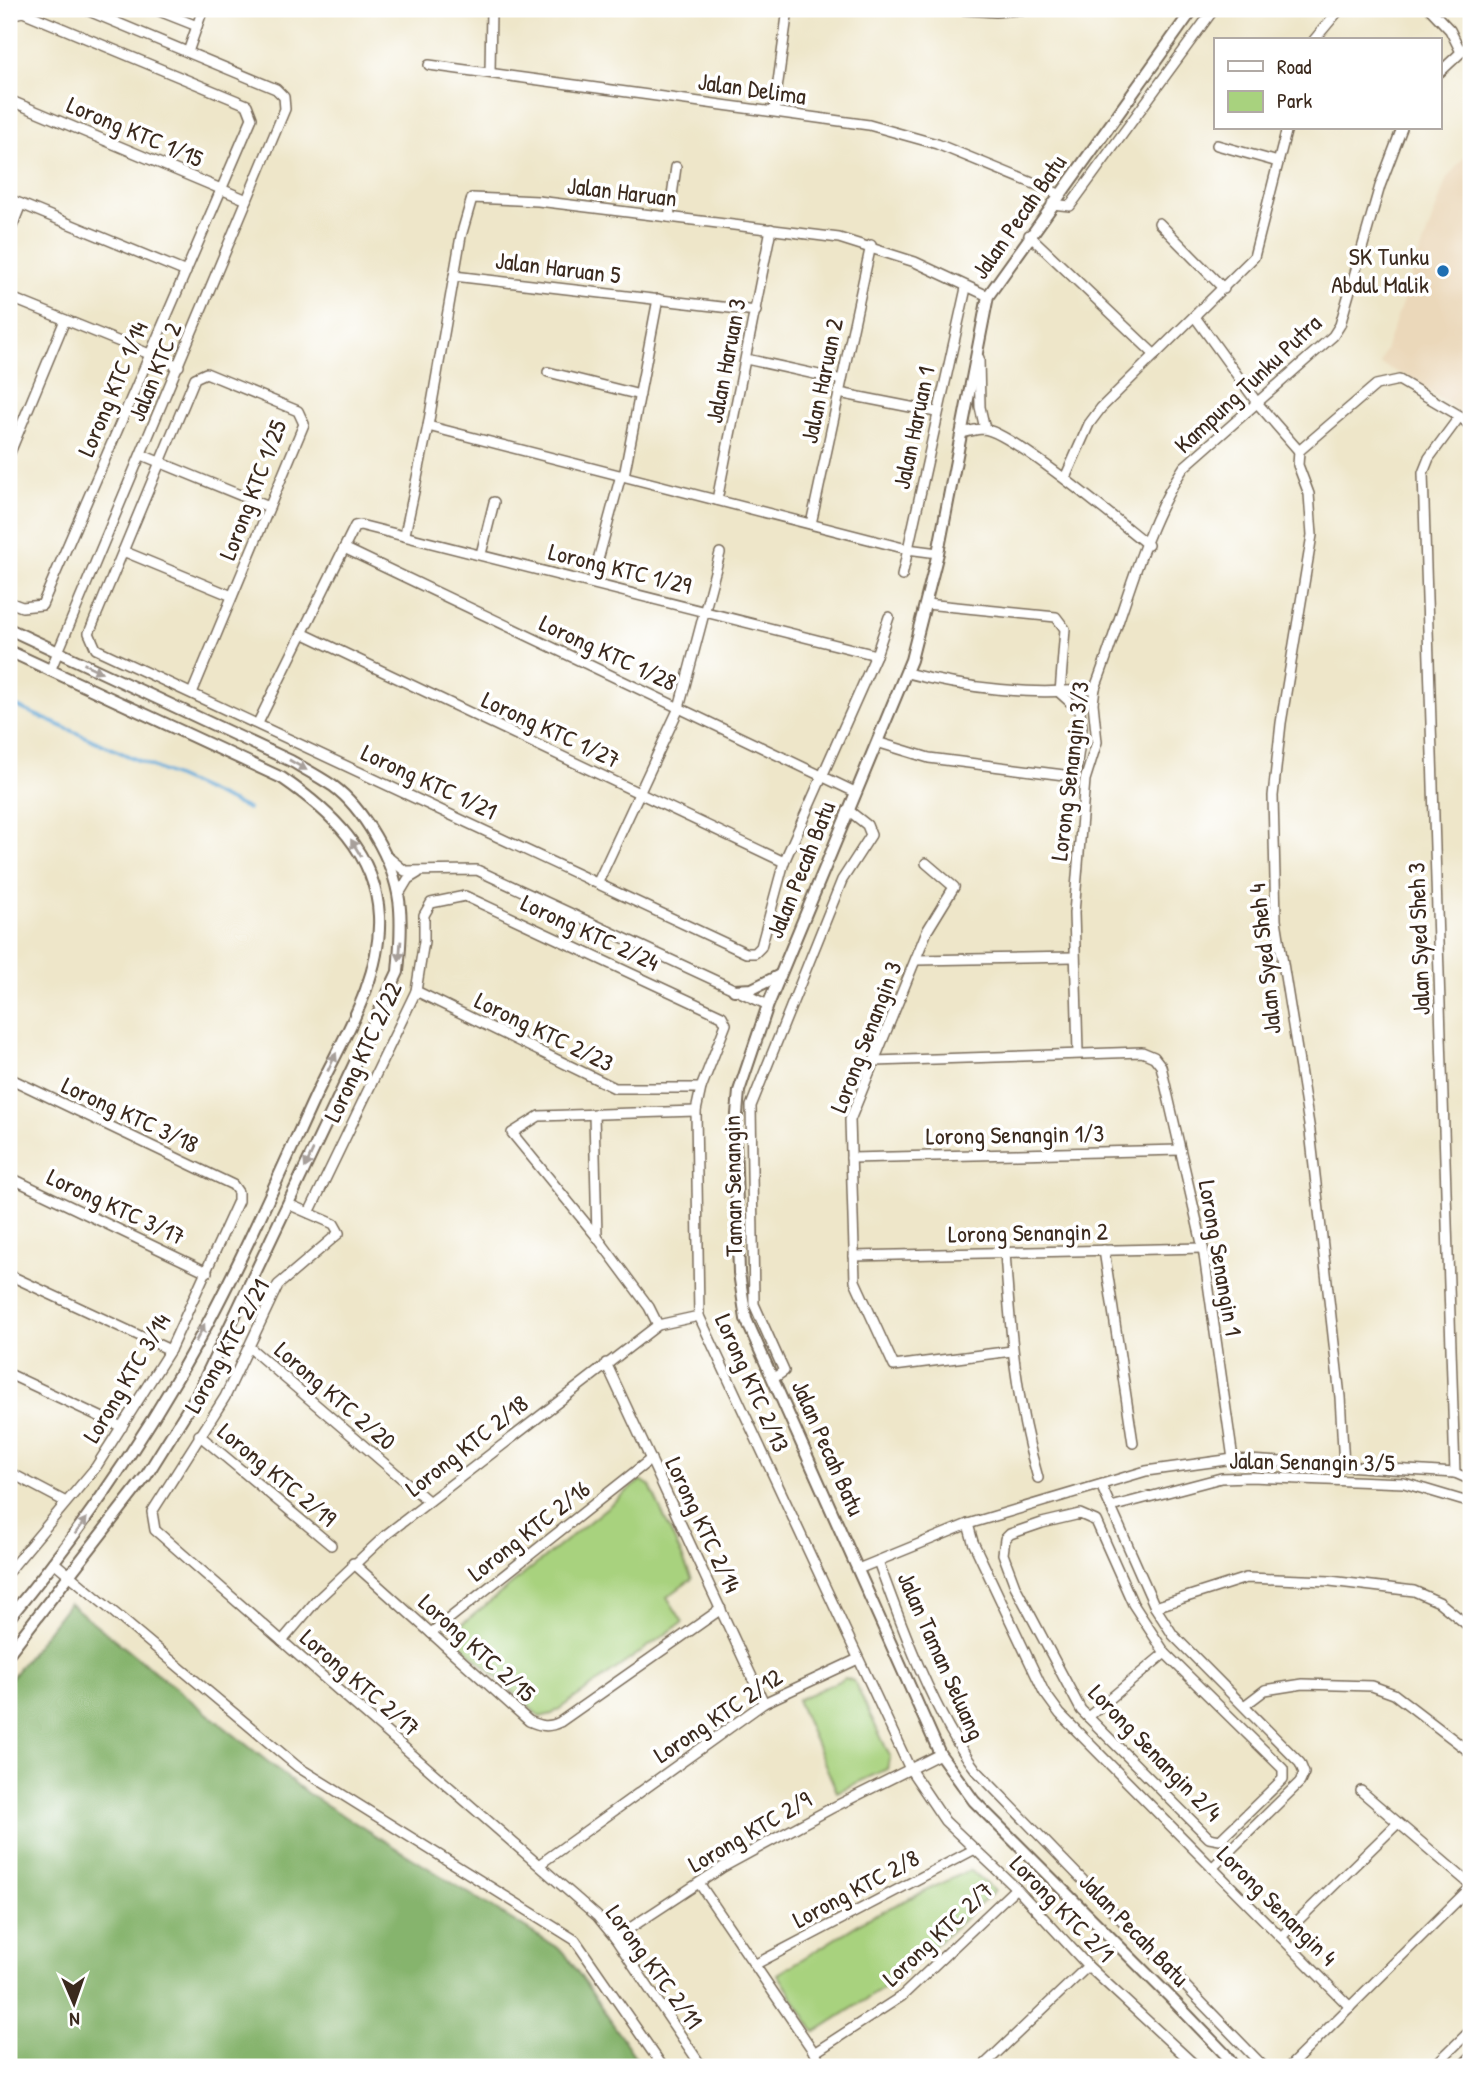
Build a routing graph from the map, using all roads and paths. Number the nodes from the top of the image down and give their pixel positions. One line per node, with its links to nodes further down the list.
1 (84, 9): 17 (street)
2 (154, 9): 13 (street)
3 (203, 9): 13 (street)
4 (491, 9): 20 (street)
5 (788, 9): 22 (street)
6 (948, 9): 7 (street)
7 (1029, 9)
8 (1193, 9): 29 (street, Jalan Pecah Batu)
9 (1214, 9): 33 (street)
10 (1340, 9): 14 (street)
11 (1430, 9): 16 (street)
12 (9, 15): 28 (street, Lorong KTC 1/14)
13 (197, 26): 17 (street)
14 (1316, 38)
15 (1471, 43): 16 (street)
16 (1460, 50): 19 (street)
17 (188, 52): 31 (street, Jalan KTC 2)
18 (429, 65): 20 (street, Jalan Delima)
19 (1442, 70)
20 (489, 73): 22 (street, Jalan Delima)
21 (9, 100): 28 (street, Lorong KTC 1/15)
22 (774, 111): 29 (street, Jalan Delima)
23 (1286, 130): 26 (street)
24 (1401, 130): 59 (street, Kampung Tunku Putra)
25 (1217, 145): 26 (street)
26 (1278, 162): 43 (street)
27 (676, 167): 34 (street)
28 (222, 190): 31 (street, Lorong KTC 1/15); 40 (street, Lorong KTC 1/14)
29 (1059, 194): 33 (street, Jalan Pecah Batu)
30 (9, 199): 32 (street)
31 (247, 200): 54 (street, Jalan KTC 2)
32 (21, 204): 37 (street); 40 (street)
33 (1052, 204): 38 (street, Jalan Pecah Batu)
34 (669, 217): 36 (street, Jalan Haruan); 41 (street, Jalan Haruan)
35 (1159, 223): 43 (street)
36 (771, 229): 39 (street, Jalan Haruan); 47 (street, Jalan Haruan 3)
37 (9, 234)
38 (1029, 235): 45 (street, Jalan Pecah Batu); 52 (street)
39 (871, 245): 42 (street, Jalan Haruan); 56 (street, Jalan Haruan 2)
40 (186, 272): 51 (street, Lorong KTC 1/14)
41 (454, 276): 46 (street, Jalan Haruan 5); 62 (street, Jalan Haruan)
42 (966, 288): 45 (street, Jalan Haruan); 60 (street, Jalan Haruan 1)
43 (1224, 289): 48 (street)
44 (9, 296): 49 (street)
45 (988, 296): 50 (street, Jalan Pecah Batu)
46 (658, 299): 47 (street, Jalan Haruan 5); 58 (street)
47 (756, 310): 53 (street, Jalan Haruan 3)
48 (1195, 317): 52 (street); 59 (street)
49 (65, 320): 51 (street); 67 (street)
50 (979, 330): 64 (street); 65 (street, Jalan Pecah Batu)
51 (149, 354): 54 (street); 87 (street, Lorong KTC 1/14)
52 (1154, 355): 71 (street)
53 (746, 359): 56 (street); 72 (street, Jalan Haruan 3)
54 (179, 366): 68 (street, Jalan KTC 2)
55 (548, 372): 58 (street)
56 (842, 380): 57 (street, Jalan Haruan 2)
57 (839, 393): 60 (street); 75 (street, Jalan Haruan 2)
58 (640, 395): 70 (street)
59 (1258, 404): 66 (street); 77 (street, Kampung Tunku Putra)
60 (936, 412): 79 (street, Jalan Haruan 1)
61 (1460, 416): 63 (street); 66 (street); 156 (street, Jalan Syed Sheh 3)
62 (428, 426): 70 (street); 76 (street, Jalan Haruan)
63 (1471, 428)
64 (985, 429): 65 (street); 71 (street)
65 (961, 433): 82 (street, Jalan Pecah Batu)
66 (1299, 451): 154 (street, Jalan Syed Sheh 4)
67 (9, 455)
68 (142, 455): 69 (street); 94 (street, Jalan KTC 2)
69 (160, 463): 74 (street); 74 (street, Lorong KTC 1/25); 80 (street, Lorong KTC 1/21)
70 (623, 476): 72 (street); 85 (street)
71 (1065, 478): 77 (street)
72 (717, 500): 75 (street)
73 (494, 502): 83 (street)
74 (269, 507): 86 (street, Lorong KTC 1/25)
75 (811, 524): 79 (street)
76 (405, 534): 78 (street, Lorong KTC 1/29); 83 (street, Lorong KTC 1/29)
77 (1147, 545): 98 (street, Lorong Senangin 3/3)
78 (344, 548): 92 (street); 101 (street, Lorong KTC 1/28)
79 (907, 549): 82 (street); 84 (street, Jalan Haruan 1)
80 (123, 551): 86 (street); 99 (street, Lorong KTC 1/21)
81 (720, 553): 89 (street)
82 (938, 553): 88 (street, Jalan Pecah Batu)
83 (481, 554): 85 (street, Lorong KTC 1/29)
84 (902, 576)
85 (592, 582): 89 (street, Lorong KTC 1/29)
86 (232, 596): 99 (street, Lorong KTC 1/25)
87 (9, 602)
88 (926, 604): 97 (street, Jalan Pecah Batu); 100 (street)
89 (705, 611): 95 (street, Lorong KTC 1/29); 101 (street)
90 (889, 617): 95 (street, Lorong KTC 1/21)
91 (9, 629): 94 (street)
92 (302, 633): 102 (street); 106 (street, Lorong KTC 1/27)
93 (9, 651): 96 (street)
94 (58, 652): 96 (street, Jalan KTC 2); 108 (street, one-way to 108)
95 (876, 655): 104 (street, Lorong KTC 1/21)
96 (50, 671): 170 (street, one-way to 96)
97 (907, 673): 100 (street); 103 (street, Jalan Pecah Batu)
98 (1095, 688): 100 (street); 115 (street, Lorong Senangin 3/3)
99 (192, 693): 102 (street, Lorong KTC 1/21)
100 (1060, 694): 103 (street)
101 (679, 708): 104 (street, Lorong KTC 1/28); 106 (street)
102 (258, 723): 112 (street, Lorong KTC 1/21)
103 (880, 743): 105 (street, Jalan Pecah Batu)
104 (820, 775): 105 (street, Lorong KTC 1/28); 109 (street, Lorong KTC 1/21)
105 (855, 792): 107 (street, Jalan Pecah Batu)
106 (640, 793): 109 (street, Lorong KTC 1/27); 112 (street)
107 (848, 810): 117 (street, Jalan Pecah Batu); 148 (street, Taman Senangin)
108 (386, 854): 111 (street); 113 (street)
109 (784, 862): 112 (street, Lorong KTC 1/21)
110 (926, 863): 116 (street, Lorong Senangin 3)
111 (418, 873): 113 (street); 118 (street)
112 (598, 882)
113 (398, 894): 132 (street, one-way to 132)
114 (431, 903): 119 (street, Lorong KTC 2/22); 121 (street, Lorong KTC 2/24)
115 (1074, 957): 116 (street); 122 (street, Lorong Senangin 3/3)
116 (916, 960): 123 (street, Lorong Senangin 3)
117 (781, 974): 118 (street); 120 (street, Jalan Pecah Batu)
118 (734, 990): 120 (street)
119 (416, 991): 125 (street, Lorong KTC 2/23); 133 (street, Lorong KTC 2/22)
120 (768, 1005): 148 (street, Jalan Pecah Batu)
121 (726, 1024): 125 (street, Lorong KTC 2/13)
122 (1078, 1052): 123 (street); 128 (street, Lorong Senangin 1)
123 (875, 1061): 129 (street, Lorong Senangin 3)
124 (9, 1080): 131 (street, Lorong KTC 3/18)
125 (701, 1087): 126 (street, Lorong KTC 2/13)
126 (696, 1111): 127 (street); 141 (street, Lorong KTC 2/13)
127 (594, 1114): 134 (street); 134 (street)
128 (1180, 1150): 129 (street, Lorong Senangin 1/3); 135 (street, Lorong Senangin 1)
129 (851, 1158): 138 (street, Lorong Senangin 3)
130 (9, 1177): 139 (street, Lorong KTC 3/17)
131 (233, 1185): 139 (street, Lorong KTC 3/14)
132 (288, 1204): 133 (street); 174 (street)
133 (309, 1213): 143 (street, Lorong KTC 2/21)
134 (597, 1237): 142 (street)
135 (1203, 1248): 136 (street, Lorong Senangin 2); 153 (street, Lorong Senangin 1)
136 (1104, 1250): 137 (street, Lorong Senangin 2); 151 (street)
137 (1005, 1252): 138 (street, Lorong Senangin 2); 145 (street)
138 (855, 1256): 145 (street, Lorong Senangin 3)
139 (207, 1272): 144 (street, Lorong KTC 3/14)
140 (9, 1275): 144 (street)
141 (699, 1316): 142 (street, Lorong KTC 2/18); 185 (street, Lorong KTC 2/13)
142 (658, 1325): 146 (street, Lorong KTC 2/18)
143 (249, 1347): 150 (street, Lorong KTC 2/21); 160 (street, Lorong KTC 2/20)
144 (170, 1350): 149 (street, Lorong KTC 3/14)
145 (1012, 1351): 157 (street)
146 (606, 1363): 152 (street, Lorong KTC 2/14); 160 (street, Lorong KTC 2/18)
147 (9, 1374): 149 (street)
148 (774, 1378): 172 (street, Jalan Pecah Batu)
149 (122, 1427): 161 (street, Lorong KTC 3/14)
150 (199, 1435): 165 (street, Lorong KTC 2/21); 166 (street, Lorong KTC 2/19)
151 (1133, 1443)
152 (651, 1459): 178 (street, Lorong KTC 2/14); 181 (street, Lorong KTC 2/16)
153 (1233, 1459): 154 (street); 159 (street)
154 (1344, 1466): 156 (street)
155 (9, 1472): 161 (street)
156 (1455, 1473): 158 (street)
157 (1038, 1478)
158 (1471, 1480)
159 (1101, 1485): 163 (street, Lorong Senangin 2/4); 164 (street)
160 (428, 1501): 171 (street, Lorong KTC 2/18)
161 (66, 1502): 173 (street, Lorong KTC 3/14)
162 (1471, 1503): 163 (street, Jalan Senangin 3/5)
163 (1111, 1507): 167 (street, Lorong Senangin 2/4)
164 (968, 1524): 169 (street); 176 (street, Lorong Senangin 4)
165 (155, 1530): 182 (street, Lorong KTC 2/17)
166 (331, 1545)
167 (1127, 1545): 168 (street); 177 (street, Lorong Senangin 2/4)
168 (1111, 1554): 175 (street, Lorong Senangin 2/4); 184 (street, Lorong Senangin 2/4)
169 (878, 1561): 172 (street); 218 (street, Jalan Taman Seluang)
170 (55, 1563): 174 (street); 179 (street)
171 (353, 1563): 181 (street, Lorong KTC 2/15); 182 (street, Lorong KTC 2/18)
172 (858, 1569): 192 (street, Jalan Pecah Batu)
173 (9, 1571)
174 (72, 1575): 183 (street); 212 (street)
175 (1015, 1586): 176 (street); 188 (street, Lorong Senangin 2/4)
176 (999, 1594): 197 (street, Lorong Senangin 4)
177 (1155, 1607): 180 (street); 187 (street, Lorong Senangin 2/4)
178 (721, 1609): 181 (street, Lorong KTC 2/15); 186 (street, Lorong KTC 2/14)
179 (9, 1618)
180 (1471, 1628)
181 (431, 1633)
182 (282, 1641): 199 (street, Lorong KTC 2/17)
183 (9, 1653)
184 (1165, 1653): 188 (street); 190 (street, Lorong Senangin 2/4)
185 (859, 1659): 186 (street, Lorong KTC 2/12); 193 (street)
186 (764, 1703): 199 (street, Lorong KTC 2/12)
187 (1244, 1706): 189 (street, Lorong Senangin 2/4); 191 (street)
188 (1088, 1717): 195 (street, Lorong Senangin 2/4)
189 (1264, 1726): 190 (street); 200 (street, Lorong Senangin 2/4)
190 (1252, 1738): 195 (street, Lorong Senangin 2/4)
191 (1471, 1753)
192 (940, 1754): 193 (street, Lorong KTC 2/9); 217 (street, Jalan Pecah Batu)
193 (910, 1769): 198 (street, Lorong KTC 2/1); 201 (street, Lorong KTC 2/9)
194 (1361, 1791): 196 (street)
195 (1181, 1810): 197 (street)
196 (1398, 1822): 202 (street); 204 (street)
197 (1168, 1823): 200 (street, Lorong Senangin 4)
198 (975, 1849): 203 (street, Lorong KTC 2/1); 206 (street, Lorong KTC 2/8)
199 (540, 1864): 205 (street, Lorong KTC 2/11)
200 (1212, 1868): 204 (street, Lorong Senangin 4)
201 (699, 1883): 205 (street, Lorong KTC 2/9); 206 (street)
202 (1471, 1886): 208 (street)
203 (1016, 1888): 207 (street, Lorong KTC 2/1); 210 (street, Lorong KTC 2/7)
204 (1281, 1937): 208 (street, Lorong Senangin 4)
205 (615, 1938): 213 (street, Lorong KTC 2/11)
206 (756, 1964): 210 (street)
207 (1088, 1966): 215 (street); 216 (street, Lorong KTC 2/1)
208 (1350, 2007): 219 (street)
209 (1471, 2030): 220 (street)
210 (814, 2053): 214 (street)
211 (1471, 2058): 221 (street)
212 (663, 2067)
213 (702, 2067)
214 (824, 2067)
215 (982, 2067)
216 (1197, 2067)
217 (1234, 2067)
218 (1264, 2067)
219 (1289, 2067)
220 (1433, 2067)
221 (1462, 2067)

